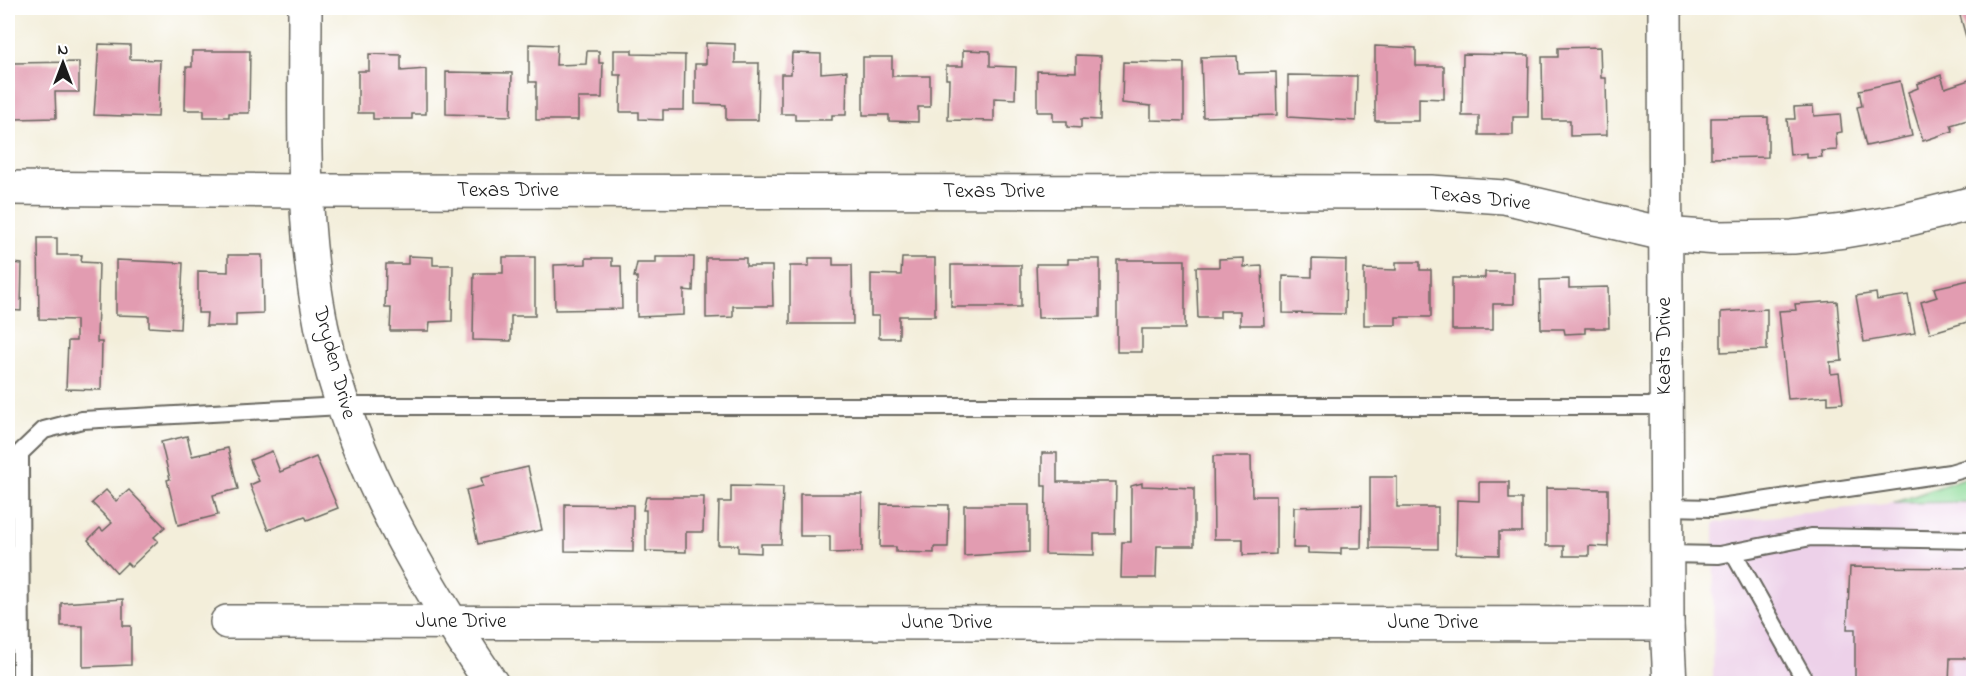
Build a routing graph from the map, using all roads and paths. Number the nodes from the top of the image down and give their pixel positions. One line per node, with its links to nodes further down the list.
1 (305, 8): 4 (street, Dryden Drive)
2 (1665, 8): 6 (street, Keats Drive)
3 (8, 188): 4 (street, Texas Drive)
4 (305, 191): 6 (street, Texas Drive); 7 (street, Dryden Drive)
5 (1974, 203): 6 (street, Texas Drive)
6 (1664, 234): 8 (street, Keats Drive)
7 (342, 406): 8 (lane); 15 (street, Dryden Drive); 17 (lane)
8 (1666, 406): 10 (street, Keats Drive)
9 (1974, 466): 10 (lane)
10 (1666, 507): 13 (street, Keats Drive)
11 (1974, 540): 12 (lane)
12 (1733, 552): 13 (lane); 20 (lane)
13 (1667, 554): 16 (street, Keats Drive)
14 (227, 621): 15 (street, June Drive)
15 (450, 622): 16 (street, June Drive); 18 (street, Dryden Drive)
16 (1667, 624): 19 (street, Keats Drive)
17 (21, 684)
18 (492, 684)
19 (1670, 684)
20 (1802, 684)

